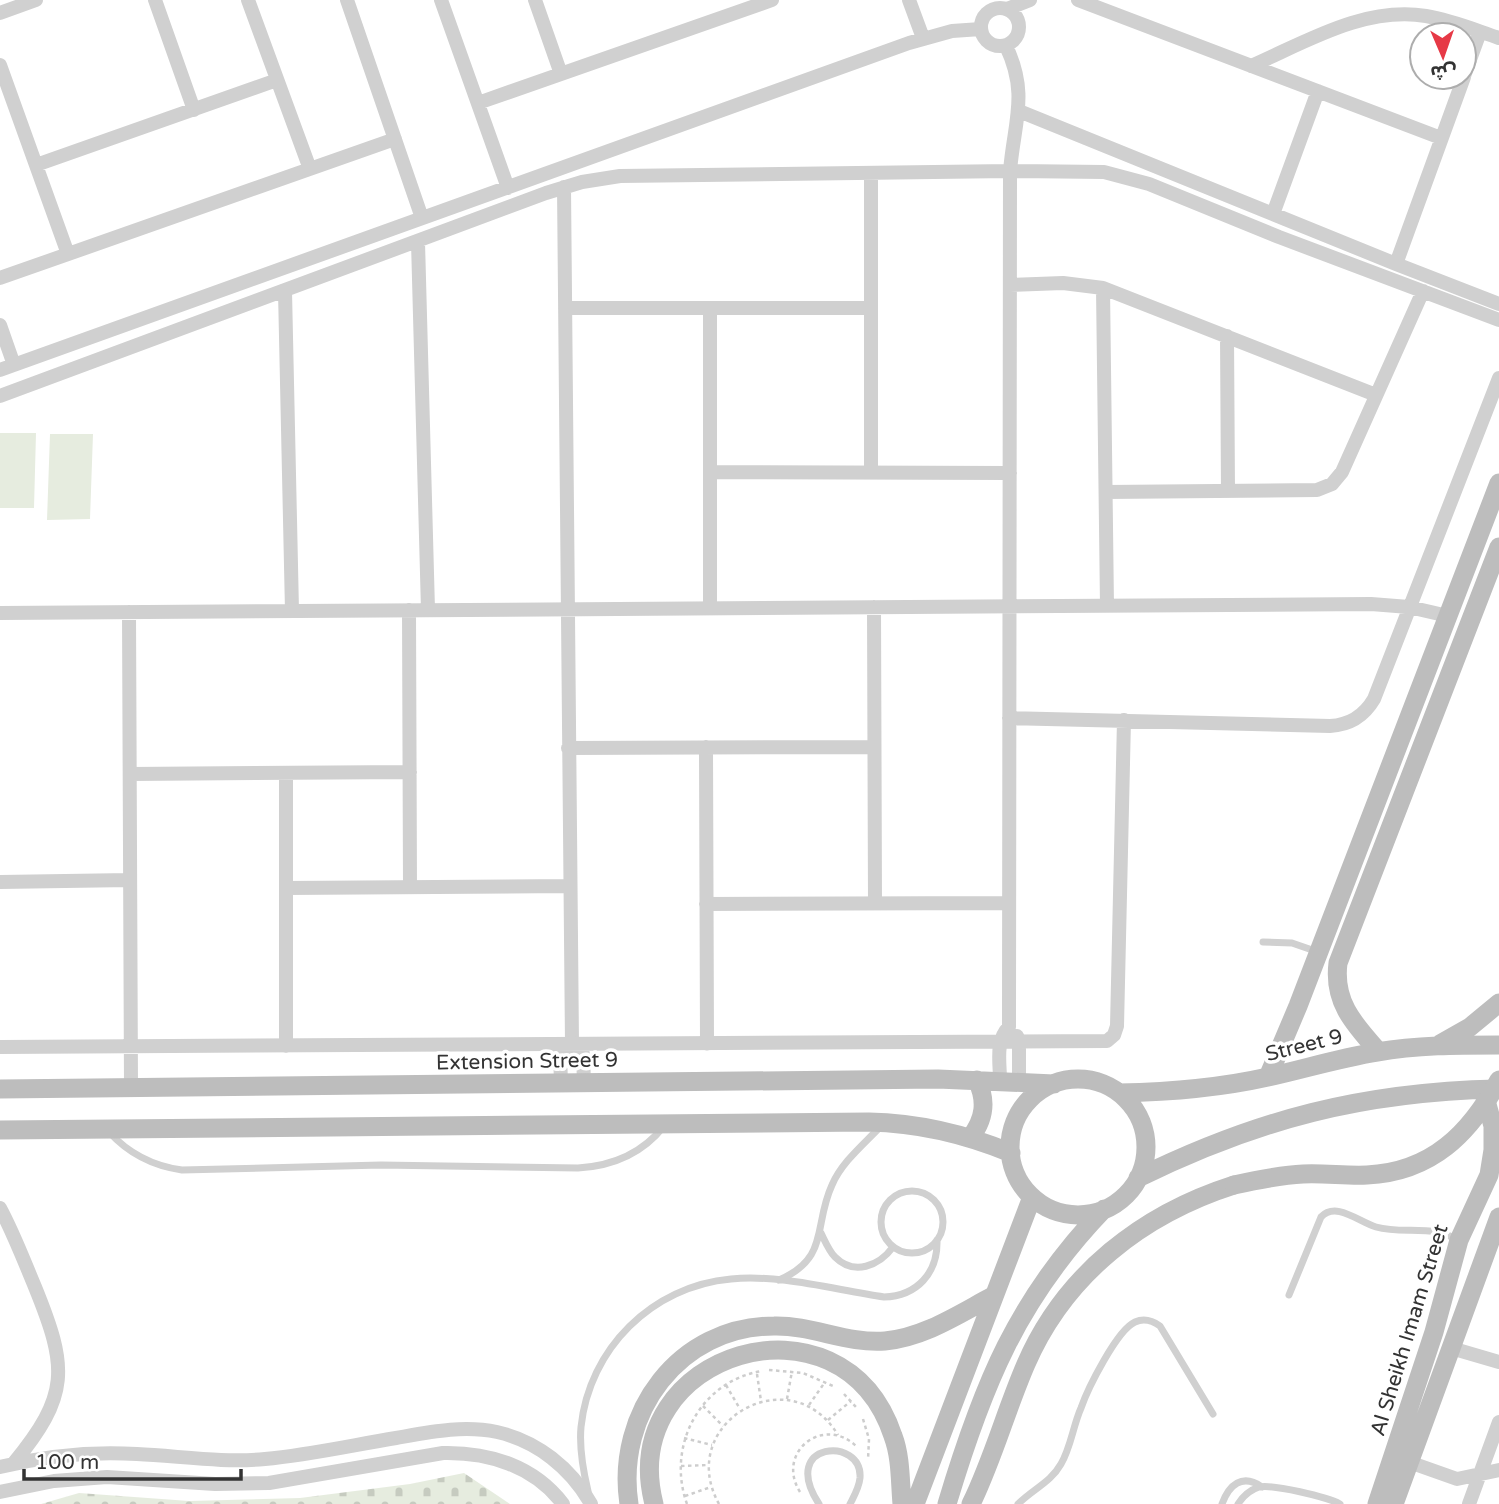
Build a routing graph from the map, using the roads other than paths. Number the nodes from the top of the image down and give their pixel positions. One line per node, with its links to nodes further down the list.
1 (36, 0): 12 (street)
2 (155, 0): 26 (street)
3 (248, 0): 22 (street)
4 (347, 0): 29 (street)
5 (441, 0): 25 (street)
6 (535, 0): 21 (street)
7 (772, 0): 21 (street)
8 (909, 0): 15 (street)
9 (1030, 0): 11 (street)
10 (1078, 0): 20 (street)
11 (1003, 5): 13 (street); 18 (street)
12 (0, 13)
13 (981, 29): 15 (street); 18 (street)
14 (1480, 32): 16 (street); 17 (street); 20 (street)
15 (923, 38): 35 (street)
16 (1478, 38)
17 (1499, 38)
18 (1006, 46): 27 (street)
19 (0, 65): 30 (street)
20 (1251, 66): 23 (street)
21 (561, 74): 25 (street)
22 (277, 80): 26 (street); 31 (street)
23 (1318, 91): 28 (street); 36 (street)
24 (1458, 91): 28 (street)
25 (478, 103): 35 (street)
26 (194, 110): 30 (street)
27 (1019, 111): 32 (street); 36 (street)
28 (1441, 138): 42 (street)
29 (395, 139): 31 (street); 37 (street)
30 (36, 165): 41 (street)
31 (310, 169): 41 (street)
32 (1010, 171): 33 (street); 38 (street); 44 (street)
33 (871, 173): 34 (street); 51 (street)
34 (564, 187): 40 (street); 49 (street)
35 (508, 188): 37 (street)
36 (1274, 215): 38 (street); 39 (street); 42 (street)
37 (422, 218): 55 (street)
38 (1255, 227): 39 (street)
39 (1279, 237): 47 (street)
40 (418, 242): 46 (street); 73 (street)
41 (68, 254): 43 (street)
42 (1396, 264): 48 (street)
43 (0, 278)
44 (1010, 285): 45 (street); 61 (street)
45 (1103, 288): 54 (street); 64 (street)
46 (285, 291): 58 (street); 74 (street)
47 (1423, 291): 52 (street); 57 (street)
48 (1499, 304)
49 (565, 308): 50 (street); 71 (street)
50 (710, 308): 51 (street); 59 (street)
51 (871, 309): 60 (street)
52 (1499, 320)
53 (0, 325): 55 (street)
54 (1227, 337): 57 (street); 63 (street)
55 (7, 367)
56 (1499, 378): 69 (street)
57 (1376, 395): 63 (street)
58 (0, 396)
59 (710, 472): 60 (street); 70 (street)
60 (870, 472): 61 (street)
61 (1010, 472): 68 (street)
62 (1499, 483): 77 (street)
63 (1228, 491): 64 (street)
64 (1106, 492): 66 (street)
65 (1499, 547): 89 (street)
66 (1107, 606): 68 (street); 69 (street)
67 (874, 607): 68 (street); 70 (street); 81 (street)
68 (1010, 607): 78 (street)
69 (1409, 607): 77 (street); 79 (street)
70 (710, 608): 71 (street)
71 (567, 609): 73 (street); 82 (street)
72 (409, 610): 73 (street); 74 (street); 83 (street)
73 (428, 610)
74 (292, 611): 75 (street)
75 (129, 612): 76 (street); 85 (street)
76 (0, 613)
77 (1448, 616): 86 (street)
78 (1009, 718): 79 (street); 94 (street)
79 (1124, 720): 101 (street)
80 (706, 747): 81 (street); 82 (street); 95 (street)
81 (874, 747): 93 (street)
82 (568, 748): 90 (street)
83 (410, 772): 84 (street); 91 (street)
84 (286, 773): 85 (street); 92 (street)
85 (130, 774): 87 (street)
86 (1349, 874): 89 (street); 97 (street)
87 (130, 880): 88 (street); 107 (street)
88 (0, 881)
89 (1369, 882): 109 (street)
90 (569, 886): 91 (street); 102 (street)
91 (410, 887): 92 (street)
92 (286, 888): 106 (street)
93 (875, 903): 94 (street); 95 (street)
94 (1009, 903): 99 (street)
95 (706, 904): 103 (street)
96 (1263, 942): 97 (lane)
97 (1319, 952): 110 (street)
98 (1499, 1003): 104 (street)
99 (1009, 1027): 100 (street); 101 (street)
100 (1000, 1042): 101 (street); 103 (street); 112 (street)
101 (1019, 1042): 112 (street)
102 (572, 1044): 103 (street); 106 (street); 113 (street); 114 (street)
103 (707, 1044)
104 (1439, 1045): 105 (street, Street 9); 109 (street, Street 9)
105 (1499, 1045)
106 (286, 1046): 107 (street)
107 (131, 1047): 108 (street); 117 (street)
108 (0, 1048)
109 (1378, 1051): 110 (street, Street 9)
110 (1268, 1077): 119 (street, Street 9)
111 (977, 1080): 112 (street, Extension Street 9); 114 (street, Extension Street 9); 124 (street)
112 (1009, 1081): 115 (street, Extension Street 9)
113 (561, 1083): 114 (street, Extension Street 9); 117 (street, Extension Street 9)
114 (584, 1083)
115 (1054, 1084): 119 (street); 125 (street)
116 (1494, 1086): 126 (street); 133 (street, Al Sheikh Imam Street); 158 (street, bridge)
117 (131, 1087): 118 (street, Extension Street 9)
118 (0, 1089)
119 (1119, 1093): 126 (street)
120 (885, 1122): 121 (street); 124 (street); 131 (lane)
121 (665, 1124): 122 (street); 122 (lane)
122 (106, 1129): 123 (street)
123 (0, 1130)
124 (970, 1138): 125 (street)
125 (1010, 1153): 127 (street)
126 (1138, 1178): 129 (street)
127 (1032, 1196): 129 (street); 138 (street)
128 (0, 1208): 144 (street)
129 (1104, 1209): 157 (street)
130 (1499, 1217): 135 (street, Al Sheikh Imam Street)
131 (821, 1233): 134 (lane); 136 (lane)
132 (937, 1240): 134 (lane); 134 (lane); 136 (lane)
133 (1459, 1240): 135 (street); 137 (lane); 163 (street, Al Sheikh Imam Street)
134 (893, 1247)
135 (1484, 1258): 139 (street, Al Sheikh Imam Street)
136 (779, 1281): 149 (lane)
137 (1289, 1295)
138 (993, 1296): 151 (street); 156 (street)
139 (1451, 1348): 140 (street); 143 (street, Al Sheikh Imam Street)
140 (1499, 1362)
141 (1213, 1415): 159 (lane)
142 (1499, 1422): 146 (street)
143 (1409, 1462): 146 (street); 164 (street, Al Sheikh Imam Street)
144 (6, 1465): 149 (street)
145 (1499, 1469): 146 (street)
146 (1480, 1474): 165 (street)
147 (1262, 1487): 160 (lane); 161 (lane); 162 (lane)
148 (0, 1492): 150 (street)
149 (591, 1503)
150 (563, 1504)
151 (629, 1504)
152 (654, 1504): 155 (street)
153 (819, 1504): 154 (lane)
154 (850, 1504)
155 (902, 1504)
156 (915, 1504)
157 (947, 1504)
158 (971, 1504)
159 (1018, 1504)
160 (1222, 1504)
161 (1238, 1504)
162 (1340, 1504)
163 (1377, 1504)
164 (1394, 1504)
165 (1469, 1504)

